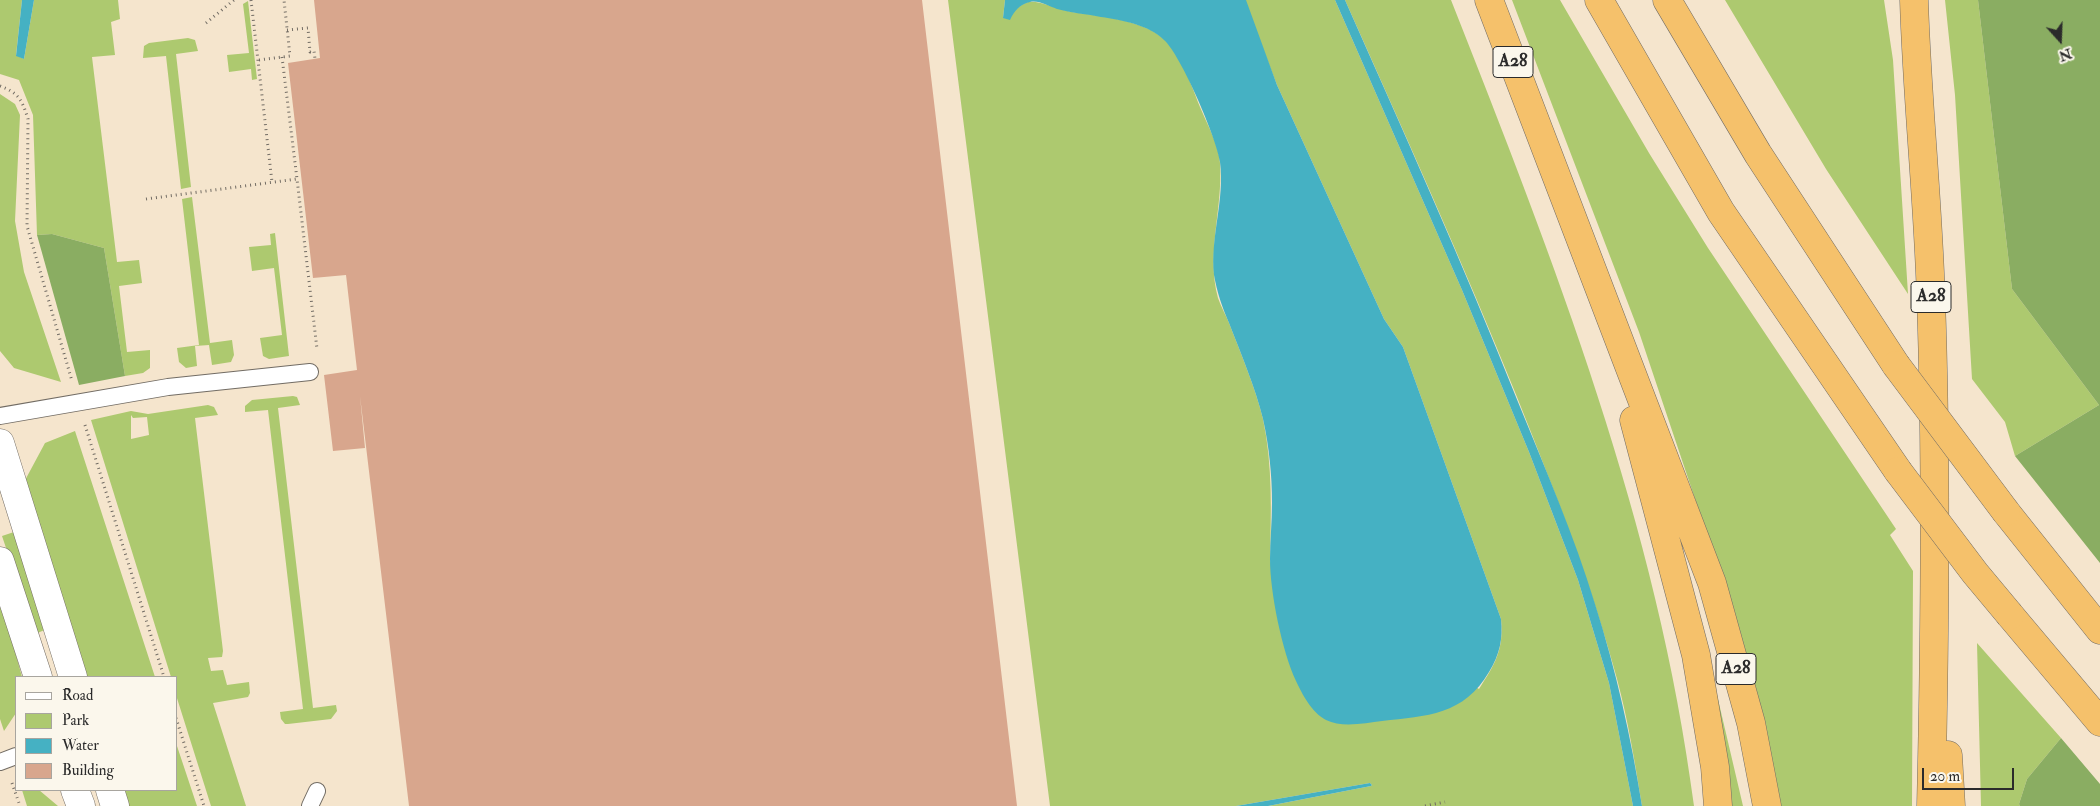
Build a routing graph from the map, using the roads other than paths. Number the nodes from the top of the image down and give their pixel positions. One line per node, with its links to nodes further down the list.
1 (1488, 0): 5 (highway, A28)
2 (1599, 0): 14 (highway, bridge)
3 (1667, 0): 11 (highway, bridge)
4 (1914, 0): 10 (highway, A28)
5 (1603, 302): 23 (highway, A28); 24 (highway, A28)
6 (310, 372): 7 (lane)
7 (0, 416)
8 (0, 443): 13 (street)
9 (0, 561): 12 (street)
10 (1936, 594): 25 (highway, A28); 26 (highway, A28)
11 (2100, 630)
12 (38, 676)
13 (73, 676)
14 (2100, 722)
15 (15, 756): 16 (lane)
16 (0, 762)
17 (317, 790): 22 (lane)
18 (75, 791): 20 (street)
19 (110, 791): 21 (street)
20 (81, 806)
21 (115, 806)
22 (310, 806)
23 (1718, 806)
24 (1767, 806)
25 (1931, 806)
26 (1952, 806)

